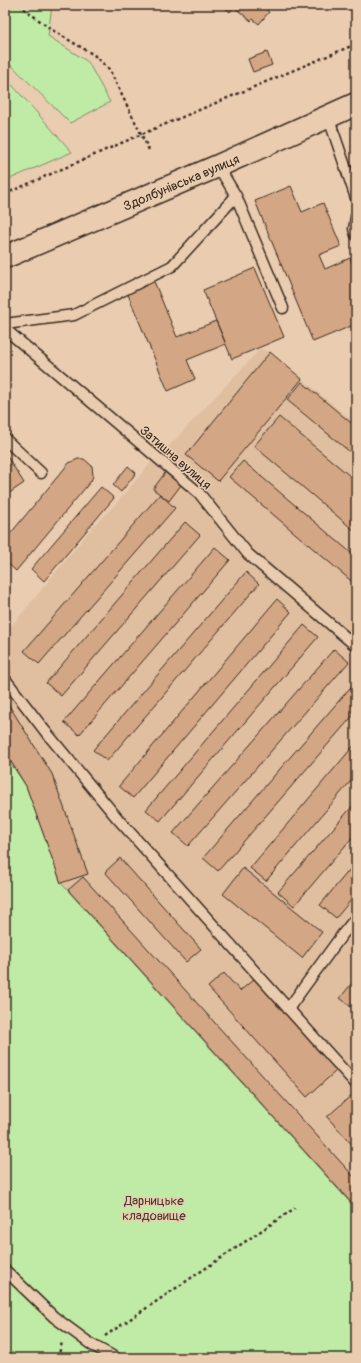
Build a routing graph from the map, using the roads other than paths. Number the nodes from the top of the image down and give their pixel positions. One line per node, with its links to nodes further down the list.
1 (356, 104): 2 (street, Здолбунівська вулиця)
2 (328, 116): 3 (street, Здолбунівська вулиця); 5 (lane)
3 (218, 166): 4 (lane); 8 (street, Здолбунівська вулиця)
4 (236, 196): 9 (lane); 10 (lane)
5 (356, 198)
6 (356, 217): 7 (lane)
7 (356, 235)
8 (5, 257)
9 (283, 308)
10 (5, 324)
11 (5, 329): 14 (lane, Затишна вулиця)
12 (5, 439): 13 (lane)
13 (42, 473)
14 (356, 646)
15 (5, 679): 17 (lane)
16 (356, 918): 17 (lane)
17 (288, 1009): 18 (lane)
18 (356, 1084)
19 (5, 1270): 20 (lane)
20 (116, 1358)

